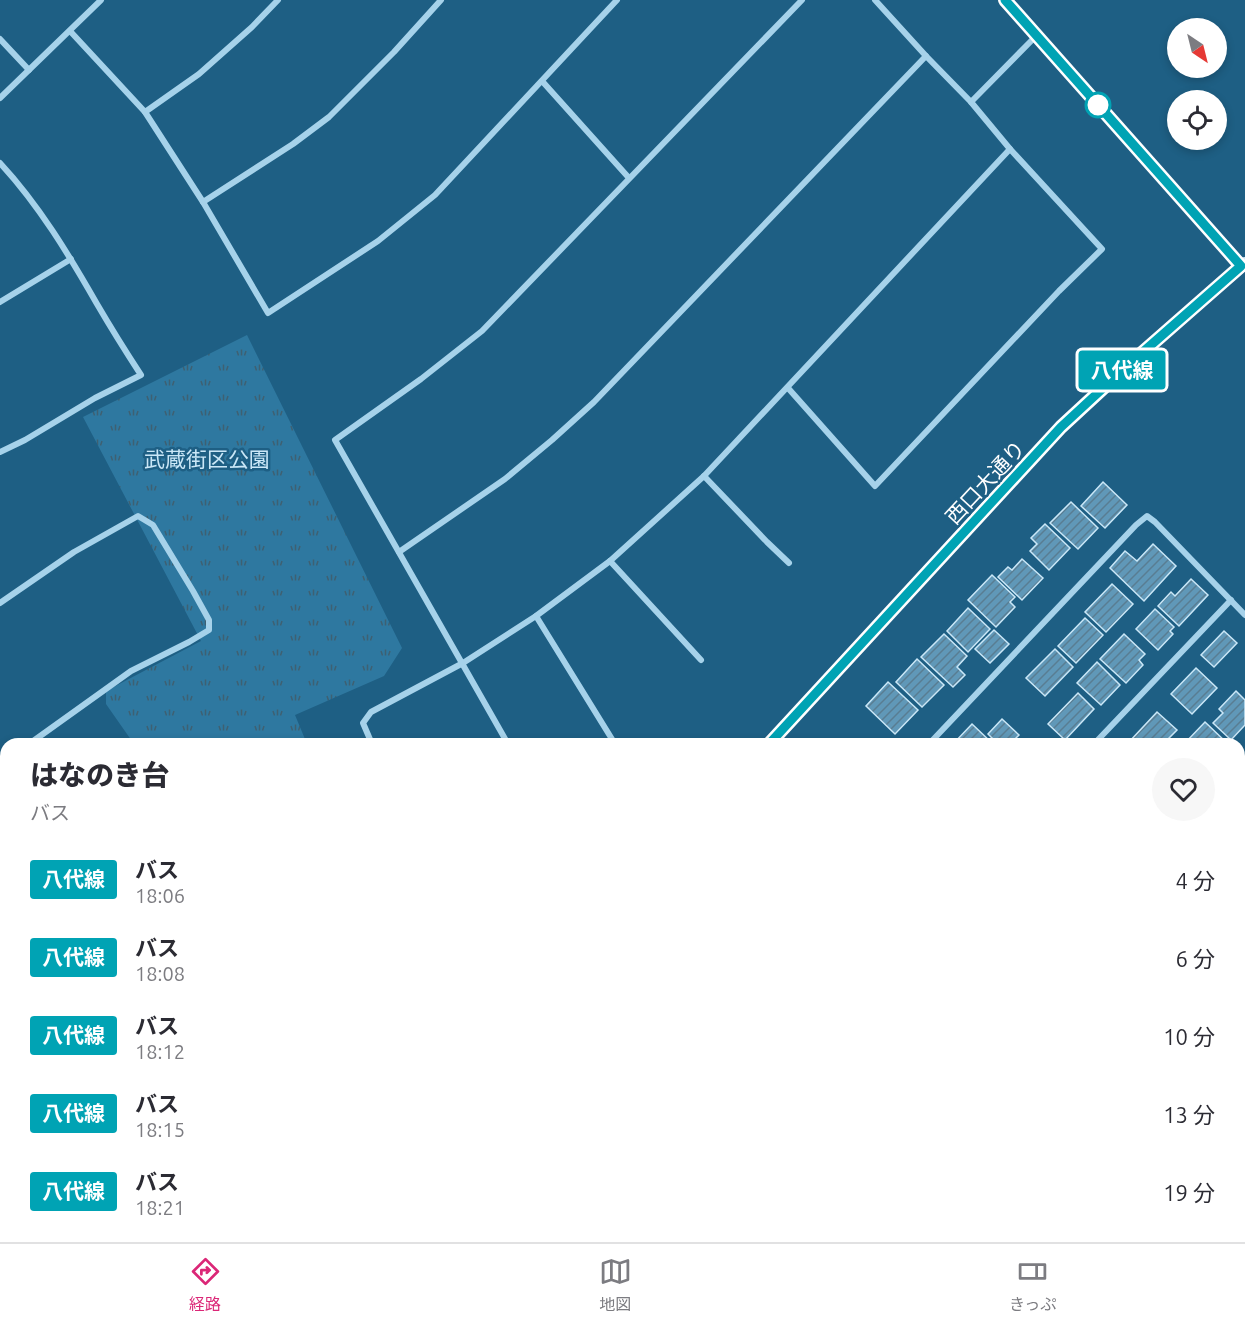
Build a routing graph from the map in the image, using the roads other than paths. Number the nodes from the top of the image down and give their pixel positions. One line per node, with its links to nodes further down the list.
1 (101, 0): 8 (street)
2 (278, 0): 16 (street)
3 (441, 0): 20 (street)
4 (616, 0): 13 (street)
5 (802, 0): 19 (street)
6 (875, 0): 11 (street)
7 (1005, 0): 9 (street)
8 (70, 30): 12 (street); 16 (street)
9 (1036, 36): 15 (street); 22 (street)
10 (0, 39): 12 (street)
11 (926, 57): 15 (street); 27 (street)
12 (29, 70): 14 (street)
13 (542, 81): 19 (street); 20 (street)
14 (0, 98)
15 (971, 102): 17 (street)
16 (144, 112): 20 (street)
17 (1011, 149): 24 (street); 24 (street)
18 (0, 163): 21 (street)
19 (629, 178): 27 (street)
20 (203, 202)
21 (71, 259): 23 (street); 25 (street)
22 (1243, 264): 40 (street, 西口大通り)
23 (0, 302)
24 (788, 388): 26 (street)
25 (0, 453)
26 (704, 476): 28 (street); 29 (street)
27 (399, 552): 35 (street)
28 (610, 561): 33 (street); 34 (street)
29 (789, 563)
30 (1231, 600): 32 (street); 41 (street); 42 (street)
31 (0, 603): 36 (street)
32 (1245, 615)
33 (536, 616): 35 (street); 39 (street)
34 (701, 660)
35 (463, 663): 37 (street); 38 (street)
36 (37, 738)
37 (369, 738)
38 (505, 738)
39 (611, 738)
40 (775, 738)
41 (935, 738)
42 (1100, 738)

